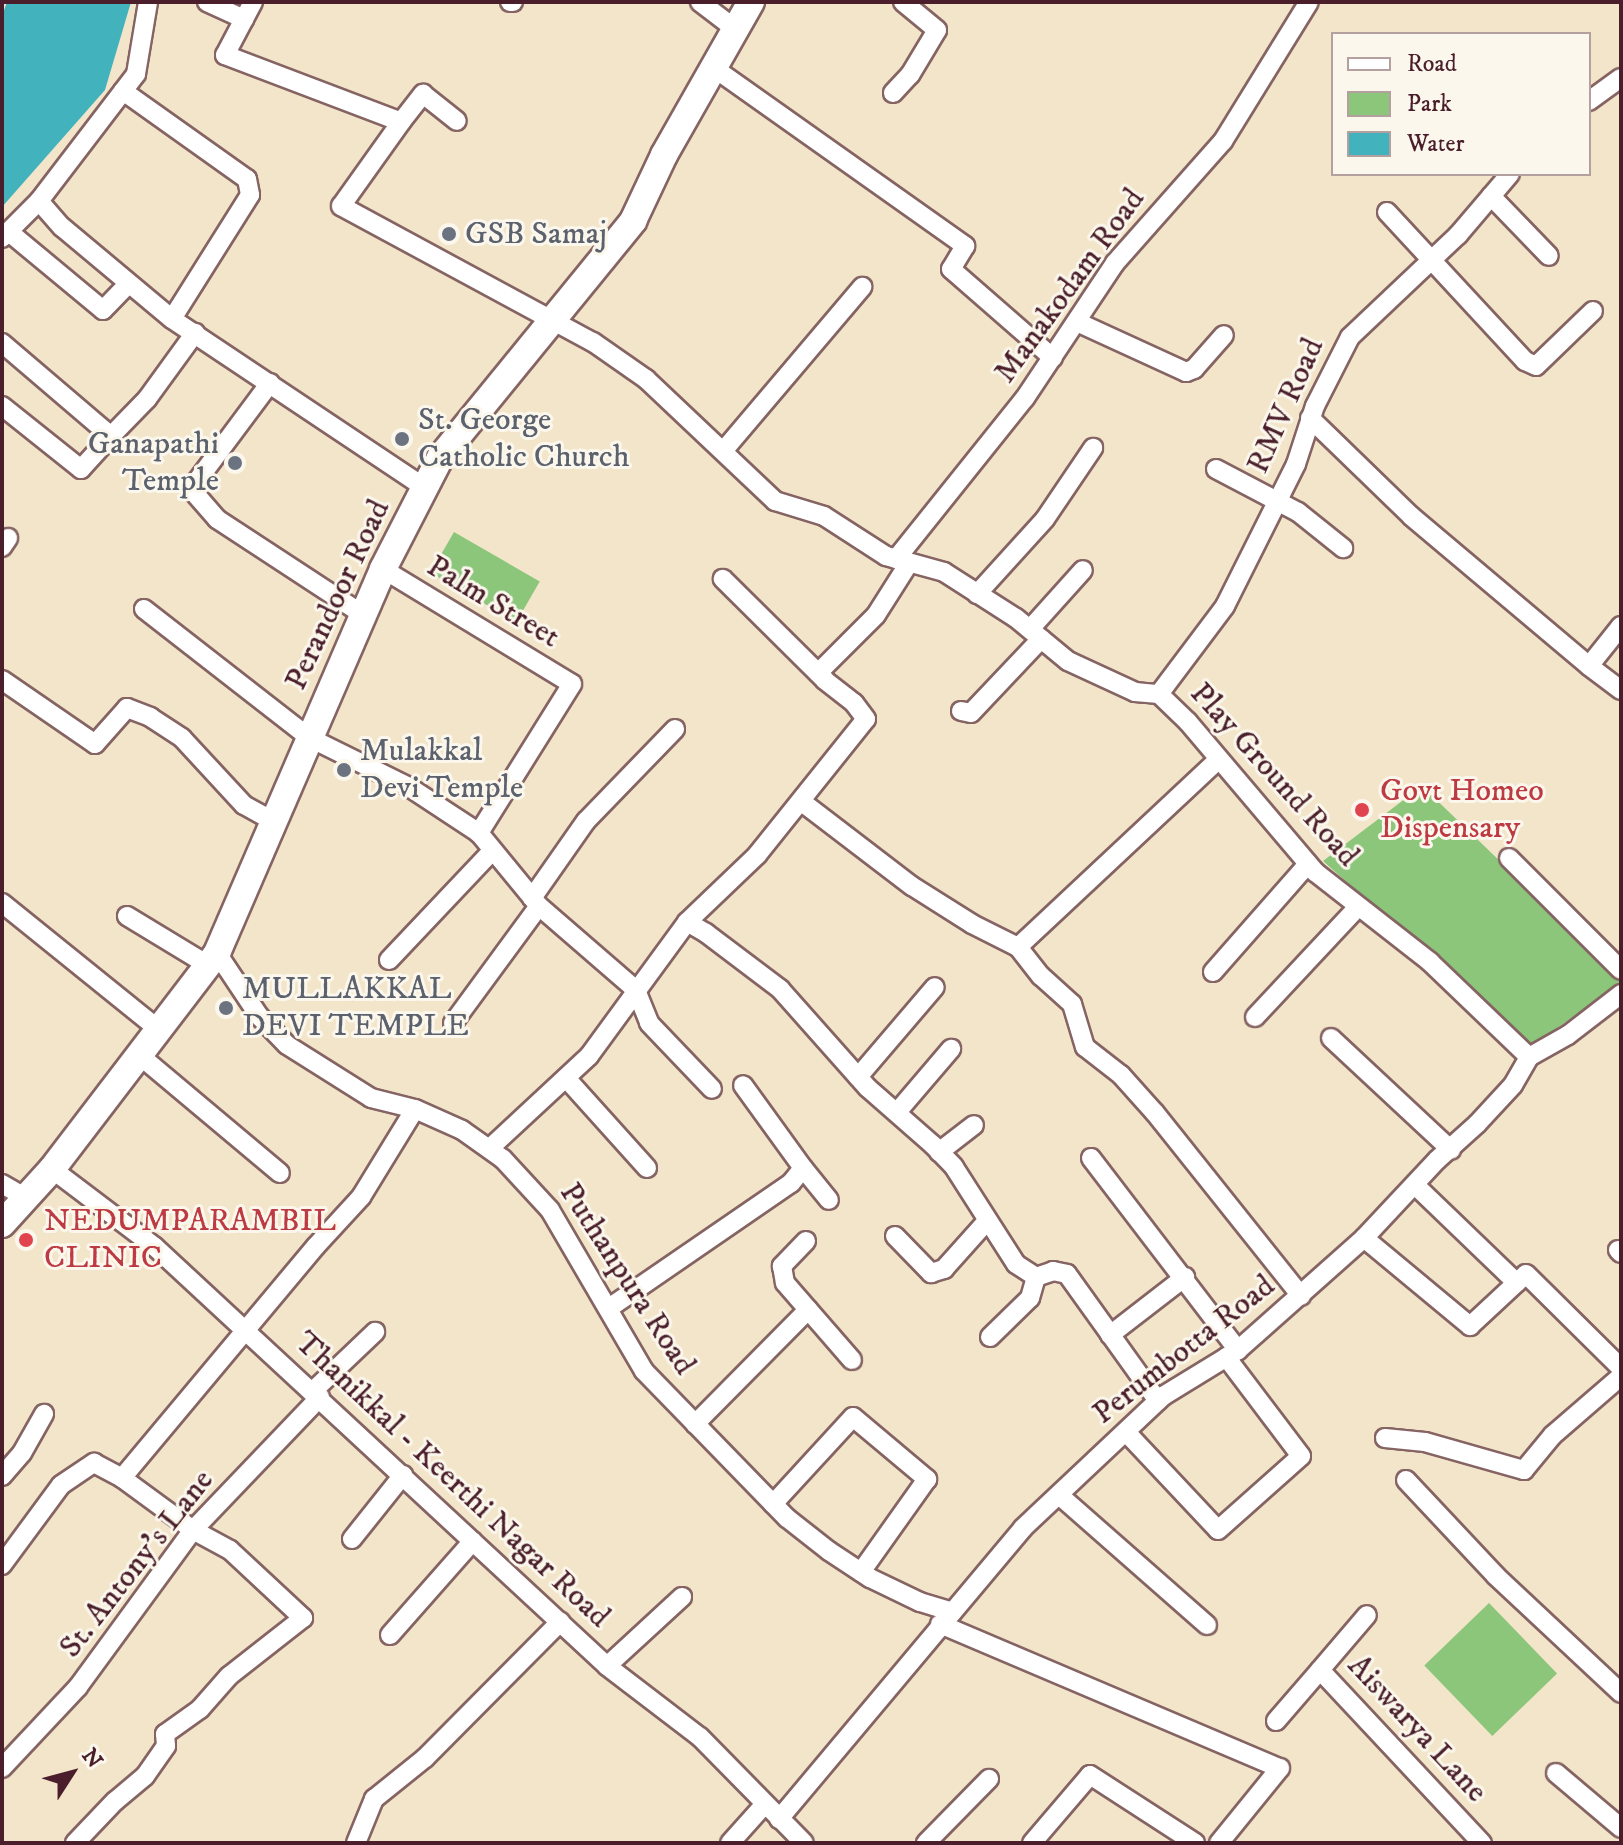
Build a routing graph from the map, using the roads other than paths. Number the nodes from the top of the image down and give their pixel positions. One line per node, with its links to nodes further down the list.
1 (148, 2): 12 (street)
2 (207, 2): 8 (street)
3 (253, 2): 8 (street)
4 (700, 2): 9 (street)
5 (751, 2): 9 (main road, Perandoor Road)
6 (903, 2): 13 (street)
7 (1309, 2): 29 (street, Manakodam Road)
8 (244, 19): 16 (street)
9 (734, 28): 10 (main road, Perandoor Road)
10 (714, 68): 28 (main road, Perandoor Road); 33 (street)
11 (1621, 78): 14 (street)
12 (123, 91): 19 (street); 27 (street)
13 (893, 93)
14 (1591, 100)
15 (457, 121): 16 (street)
16 (401, 122): 28 (street, Play Ground Road)
17 (1506, 176): 18 (street, RMV Road)
18 (1491, 196): 22 (street); 23 (street, RMV Road)
19 (39, 201): 21 (street); 24 (street)
20 (1387, 212): 23 (street)
21 (6, 235): 24 (street)
22 (1549, 256)
23 (1430, 262): 26 (street); 36 (street, RMV Road)
24 (129, 283): 27 (street)
25 (862, 287): 39 (street)
26 (1593, 311)
27 (172, 319): 30 (street)
28 (553, 321): 39 (street, Play Ground Road); 41 (main road, Perandoor Road)
29 (1077, 322): 31 (street); 33 (street, Manakodam Road)
30 (195, 333): 34 (street); 37 (street)
31 (1224, 335)
32 (2, 343): 37 (street)
33 (1053, 358): 44 (street, Manakodam Road)
34 (270, 383): 41 (street); 50 (street)
35 (2, 406): 37 (street)
36 (1310, 418): 42 (street, RMV Road); 53 (street)
37 (111, 436)
38 (1093, 448): 48 (street)
39 (724, 450): 44 (street, Play Ground Road)
40 (1216, 469): 42 (street)
41 (425, 488): 45 (main road, Perandoor Road)
42 (1276, 502): 43 (street); 57 (street, RMV Road)
43 (1343, 548)
44 (902, 561): 48 (street, Play Ground Road); 54 (street, Manakodam Road)
45 (383, 569): 50 (main road, Perandoor Road); 64 (street, Palm Street)
46 (1083, 570): 52 (street)
47 (723, 579): 54 (street)
48 (977, 594): 52 (street, Play Ground Road)
49 (144, 609): 60 (street)
50 (365, 616): 60 (main road, Perandoor Road)
51 (1621, 626): 53 (street)
52 (1036, 634): 57 (street, Play Ground Road); 58 (street)
53 (1589, 666): 56 (street)
54 (818, 673): 62 (street)
55 (2, 680): 63 (street)
56 (1621, 690)
57 (1159, 694): 61 (street, Play Ground Road)
58 (961, 711)
59 (675, 729): 68 (street)
60 (310, 738): 63 (main road, Perandoor Road); 64 (street)
61 (1219, 759): 67 (street, Play Ground Road); 73 (street)
62 (802, 802): 72 (street); 73 (street)
63 (276, 823): 74 (main road, Perandoor Road)
64 (479, 833): 65 (street)
65 (491, 852): 68 (street); 75 (street)
66 (1509, 858): 76 (street)
67 (1308, 864): 70 (street, Play Ground Road); 77 (street)
68 (536, 902): 79 (street); 82 (street)
69 (2, 903): 83 (street)
70 (1358, 907): 81 (street); 87 (street, Play Ground Road)
71 (127, 916): 74 (street)
72 (687, 922): 79 (street); 88 (street)
73 (1018, 947): 115 (street)
74 (212, 959): 83 (main road, Perandoor Road); 92 (street, Puthanpura Road)
75 (389, 960)
76 (1621, 970)
77 (1213, 972)
78 (935, 987): 88 (street)
79 (636, 990): 89 (street); 91 (street)
80 (1621, 994): 87 (street, Perumbotta Road)
81 (1255, 1017)
82 (453, 1023)
83 (157, 1028): 86 (main road, Perandoor Road)
84 (1331, 1038): 96 (street)
85 (951, 1049): 93 (street)
86 (138, 1054): 101 (main road, Perandoor Road); 102 (street)
87 (1529, 1057): 96 (street, Perumbotta Road)
88 (858, 1077): 93 (street)
89 (566, 1078): 95 (street); 99 (street)
90 (743, 1085): 100 (street)
91 (712, 1089)
92 (415, 1109): 95 (street, Puthanpura Road); 118 (street)
93 (898, 1111): 97 (street)
94 (974, 1125): 97 (street)
95 (490, 1148): 116 (street, Puthanpura Road)
96 (1451, 1150): 104 (street, Perumbotta Road)
97 (939, 1152): 107 (street)
98 (1091, 1158): 113 (street)
99 (647, 1168)
100 (803, 1168): 106 (street); 116 (street)
101 (52, 1169): 105 (main road, Perandoor Road); 118 (street, Thanikkal - Keerthi Nagar Road)
102 (280, 1173)
103 (2, 1184): 105 (street)
104 (1415, 1185): 110 (street, Perumbotta Road); 114 (street)
105 (28, 1199): 108 (main road, Perandoor Road)
106 (829, 1200)
107 (987, 1221): 109 (street); 112 (street)
108 (2, 1224)
109 (895, 1236)
110 (1364, 1238): 114 (street); 115 (street, Perumbotta Road)
111 (806, 1241): 117 (street)
112 (1036, 1277): 120 (street); 121 (street)
113 (1185, 1277): 120 (street); 122 (street)
114 (1517, 1283): 124 (street)
115 (1301, 1296): 122 (street, Perumbotta Road)
116 (609, 1308): 129 (street, Puthanpura Road)
117 (808, 1310): 123 (street); 129 (street)
118 (247, 1330): 126 (street, Thanikkal - Keerthi Nagar Road); 134 (street)
119 (375, 1332): 126 (street, St. Antony's Lane)
120 (1110, 1335): 127 (street)
121 (990, 1337)
122 (1232, 1353): 127 (street, Perumbotta Road); 130 (street)
123 (852, 1360)
124 (1621, 1368)
125 (1621, 1376): 131 (street)
126 (316, 1394): 132 (street, Thanikkal - Keerthi Nagar Road); 138 (street, St. Antony's Lane)
127 (1158, 1401): 130 (street, Perumbotta Road)
128 (44, 1414): 133 (street)
129 (695, 1424): 137 (street, Puthanpura Road)
130 (1126, 1432): 136 (street, Perumbotta Road)
131 (1385, 1438)
132 (403, 1475): 139 (street); 140 (street, Thanikkal - Keerthi Nagar Road)
133 (2, 1476)
134 (122, 1478): 138 (street); 141 (street)
135 (1406, 1480): 151 (street)
136 (1059, 1495): 145 (street, Perumbotta Road); 147 (street)
137 (773, 1504): 142 (street, Puthanpura Road); 142 (street)
138 (193, 1530): 153 (street, St. Antony's Lane); 159 (street)
139 (352, 1539)
140 (473, 1541): 146 (street, Thanikkal - Keerthi Nagar Road); 148 (street)
141 (2, 1565)
142 (861, 1572): 145 (street, Puthanpura Road)
143 (682, 1597): 149 (street)
144 (1367, 1615): 150 (street)
145 (947, 1618): 157 (street, Perumbotta Road); 166 (street, Puthanpura Road)
146 (560, 1622): 149 (street, Thanikkal - Keerthi Nagar Road); 160 (street)
147 (1207, 1625)
148 (390, 1635)
149 (607, 1666): 156 (street, Thanikkal - Keerthi Nagar Road)
150 (1320, 1670): 152 (street, Aiswarya Lane); 167 (street, Aiswarya Lane)
151 (1621, 1693)
152 (1276, 1721)
153 (2, 1768)
154 (1556, 1773): 158 (street)
155 (989, 1779): 163 (street)
156 (765, 1804): 157 (street, Thanikkal - Keerthi Nagar Road); 161 (street)
157 (779, 1819): 162 (street, Thanikkal - Keerthi Nagar Road)
158 (1621, 1828)
159 (75, 1843)
160 (356, 1843)
161 (730, 1843)
162 (804, 1843)
163 (926, 1843)
164 (1032, 1843): 165 (street)
165 (1195, 1843)
166 (1219, 1843)
167 (1482, 1843)

